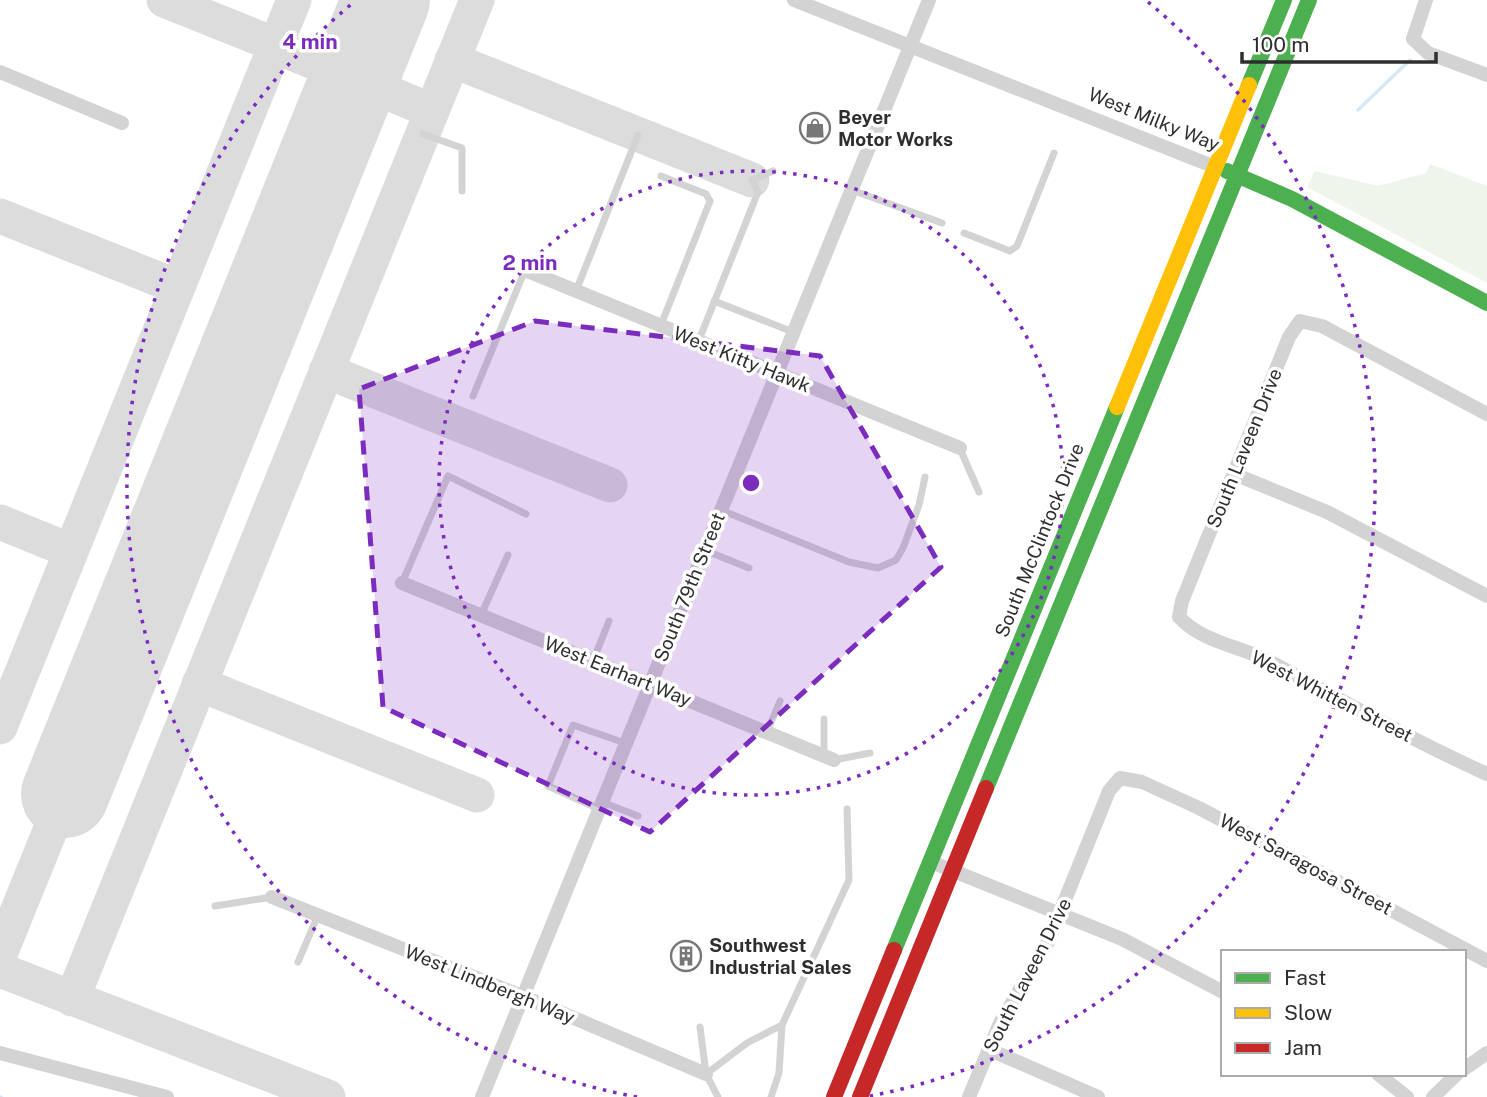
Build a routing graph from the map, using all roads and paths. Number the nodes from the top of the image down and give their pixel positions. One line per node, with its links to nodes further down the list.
1 (929, 0): 6 (street, South 79th Street)
2 (1284, 0): 13 (main road, South McClintock Drive)
3 (1309, 0): 16 (main road)
4 (1426, 0): 8 (street)
5 (799, 1): 6 (street, West Milky Way)
6 (910, 46): 13 (street, West Milky Way); 17 (street, South 79th Street)
7 (0, 72): 9 (street)
8 (1487, 75)
9 (122, 123)
10 (423, 134): 18 (lane)
11 (638, 135): 22 (lane)
12 (1055, 153): 20 (lane)
13 (1215, 166): 16 (main road, West Milky Way); 58 (main road, South McClintock Drive)
14 (773, 171): 23 (lane)
15 (661, 176): 25 (lane)
16 (1237, 176): 24 (main road, West Milky Way); 59 (main road)
17 (851, 190): 19 (lane); 26 (street, South 79th Street)
18 (462, 191)
19 (942, 223)
20 (964, 233)
21 (525, 270): 22 (street, West Kitty Hawk); 29 (lane)
22 (576, 291): 25 (street, West Kitty Hawk)
23 (714, 301): 26 (lane); 27 (lane)
24 (1487, 303)
25 (660, 325): 27 (street, West Kitty Hawk)
26 (793, 332): 28 (street, South 79th Street)
27 (698, 341): 28 (street, West Kitty Hawk)
28 (777, 373): 31 (street, West Kitty Hawk); 35 (street, South 79th Street)
29 (473, 396)
30 (1487, 414): 32 (street, South Laveen Drive)
31 (960, 448): 34 (lane)
32 (1234, 474): 41 (street); 43 (street, South Laveen Drive)
33 (925, 477): 35 (lane)
34 (979, 492)
35 (721, 510): 37 (street, South 79th Street)
36 (526, 514): 40 (lane)
37 (704, 550): 39 (lane); 46 (street, South 79th Street)
38 (508, 555): 42 (lane)
39 (749, 568)
40 (402, 583): 42 (street, West Earhart Way)
41 (1487, 596)
42 (481, 615): 45 (street, West Earhart Way)
43 (1179, 617): 53 (street, West Whitten Street)
44 (609, 621): 45 (lane)
45 (593, 661): 46 (street, West Earhart Way)
46 (649, 684): 49 (street, West Earhart Way); 50 (street, South 79th Street)
47 (780, 701): 49 (lane)
48 (824, 719): 52 (lane)
49 (767, 733): 52 (street, West Earhart Way)
50 (625, 743): 55 (street, South 79th Street); 55 (lane)
51 (870, 753): 52 (lane)
52 (829, 758)
53 (1487, 774)
54 (1120, 778): 62 (street, South Laveen Drive); 64 (street, West Saragosa Street)
55 (600, 805): 57 (lane); 67 (street, South 79th Street)
56 (847, 809): 68 (lane)
57 (638, 816)
58 (931, 862): 59 (street); 81 (main road, South McClintock Drive)
59 (952, 870): 62 (street); 82 (main road)
60 (272, 897): 61 (lane); 63 (street, West Lindbergh Way)
61 (215, 906)
62 (1061, 914): 66 (street); 70 (street, South Laveen Drive)
63 (318, 915): 65 (lane); 67 (street, West Lindbergh Way)
64 (1487, 961)
65 (298, 962)
66 (1221, 991)
67 (522, 996): 74 (street, West Lindbergh Way); 78 (street, South 79th Street)
68 (782, 1025): 74 (lane); 80 (lane)
69 (700, 1027): 74 (lane)
70 (988, 1049): 83 (street, South Laveen Drive); 84 (street)
71 (0, 1053): 77 (street)
72 (1487, 1053): 73 (street)
73 (1466, 1068)
74 (706, 1074): 79 (lane)
75 (1380, 1076): 85 (street)
76 (1455, 1076): 86 (street)
77 (167, 1097)
78 (482, 1097)
79 (718, 1097)
80 (771, 1097)
81 (835, 1097)
82 (860, 1097)
83 (969, 1097)
84 (1098, 1097)
85 (1406, 1097)
86 (1433, 1097)

